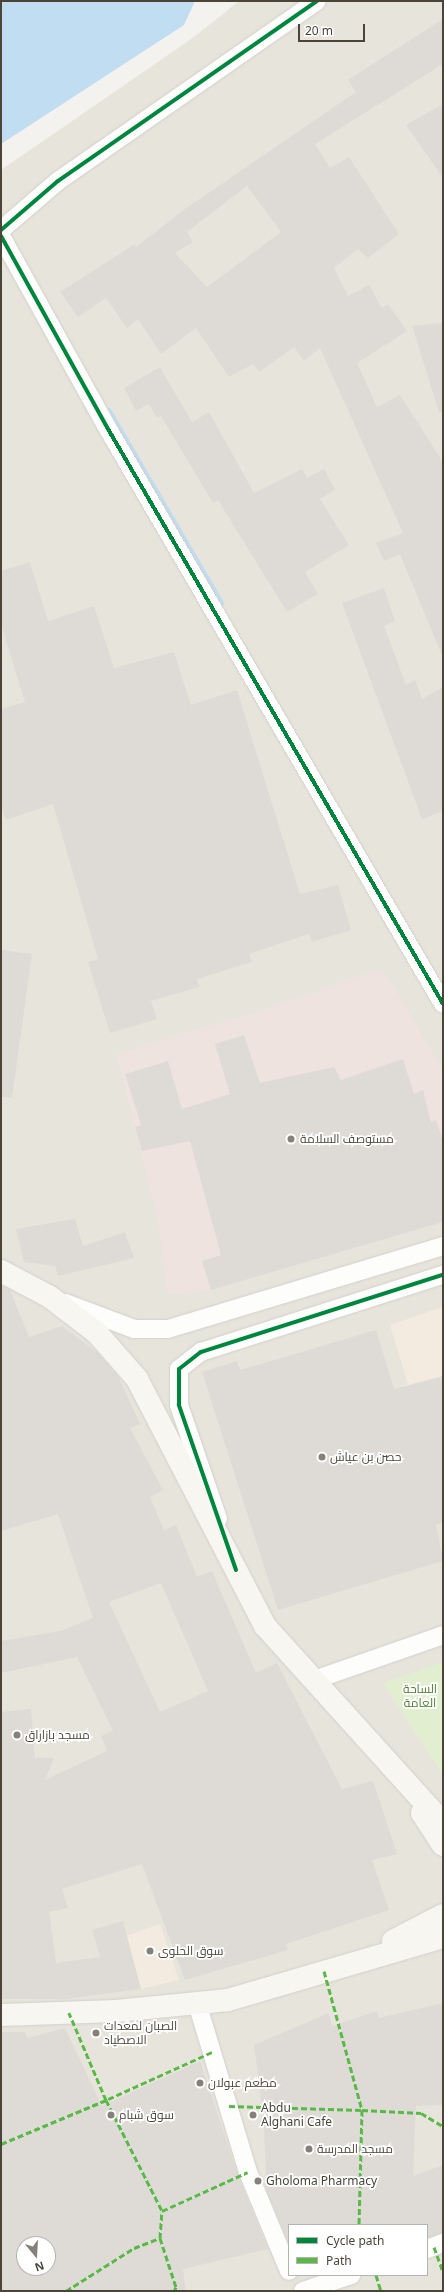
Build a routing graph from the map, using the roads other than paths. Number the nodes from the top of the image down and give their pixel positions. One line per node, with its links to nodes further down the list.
1 (317, 1): 2 (street)
2 (1, 230)
3 (1, 236): 4 (street)
4 (443, 1004)
5 (443, 1246): 8 (street)
6 (1, 1271): 8 (main road)
7 (443, 1275): 9 (street)
8 (50, 1297): 9 (main road)
9 (236, 1570): 11 (main road)
10 (443, 1635): 11 (street)
11 (314, 1680): 12 (main road)
12 (387, 1760): 13 (main road); 14 (main road)
13 (443, 1823)
14 (443, 1845)
15 (443, 1915): 17 (main road)
16 (443, 1937): 17 (main road)
17 (353, 1963): 18 (main road)
18 (197, 2003): 19 (main road); 22 (street)
19 (1, 2015)
20 (443, 2243): 21 (street)
21 (428, 2249)
22 (288, 2268)
23 (291, 2276): 25 (street)
24 (348, 2276): 26 (street)
25 (297, 2291)
26 (303, 2291)

